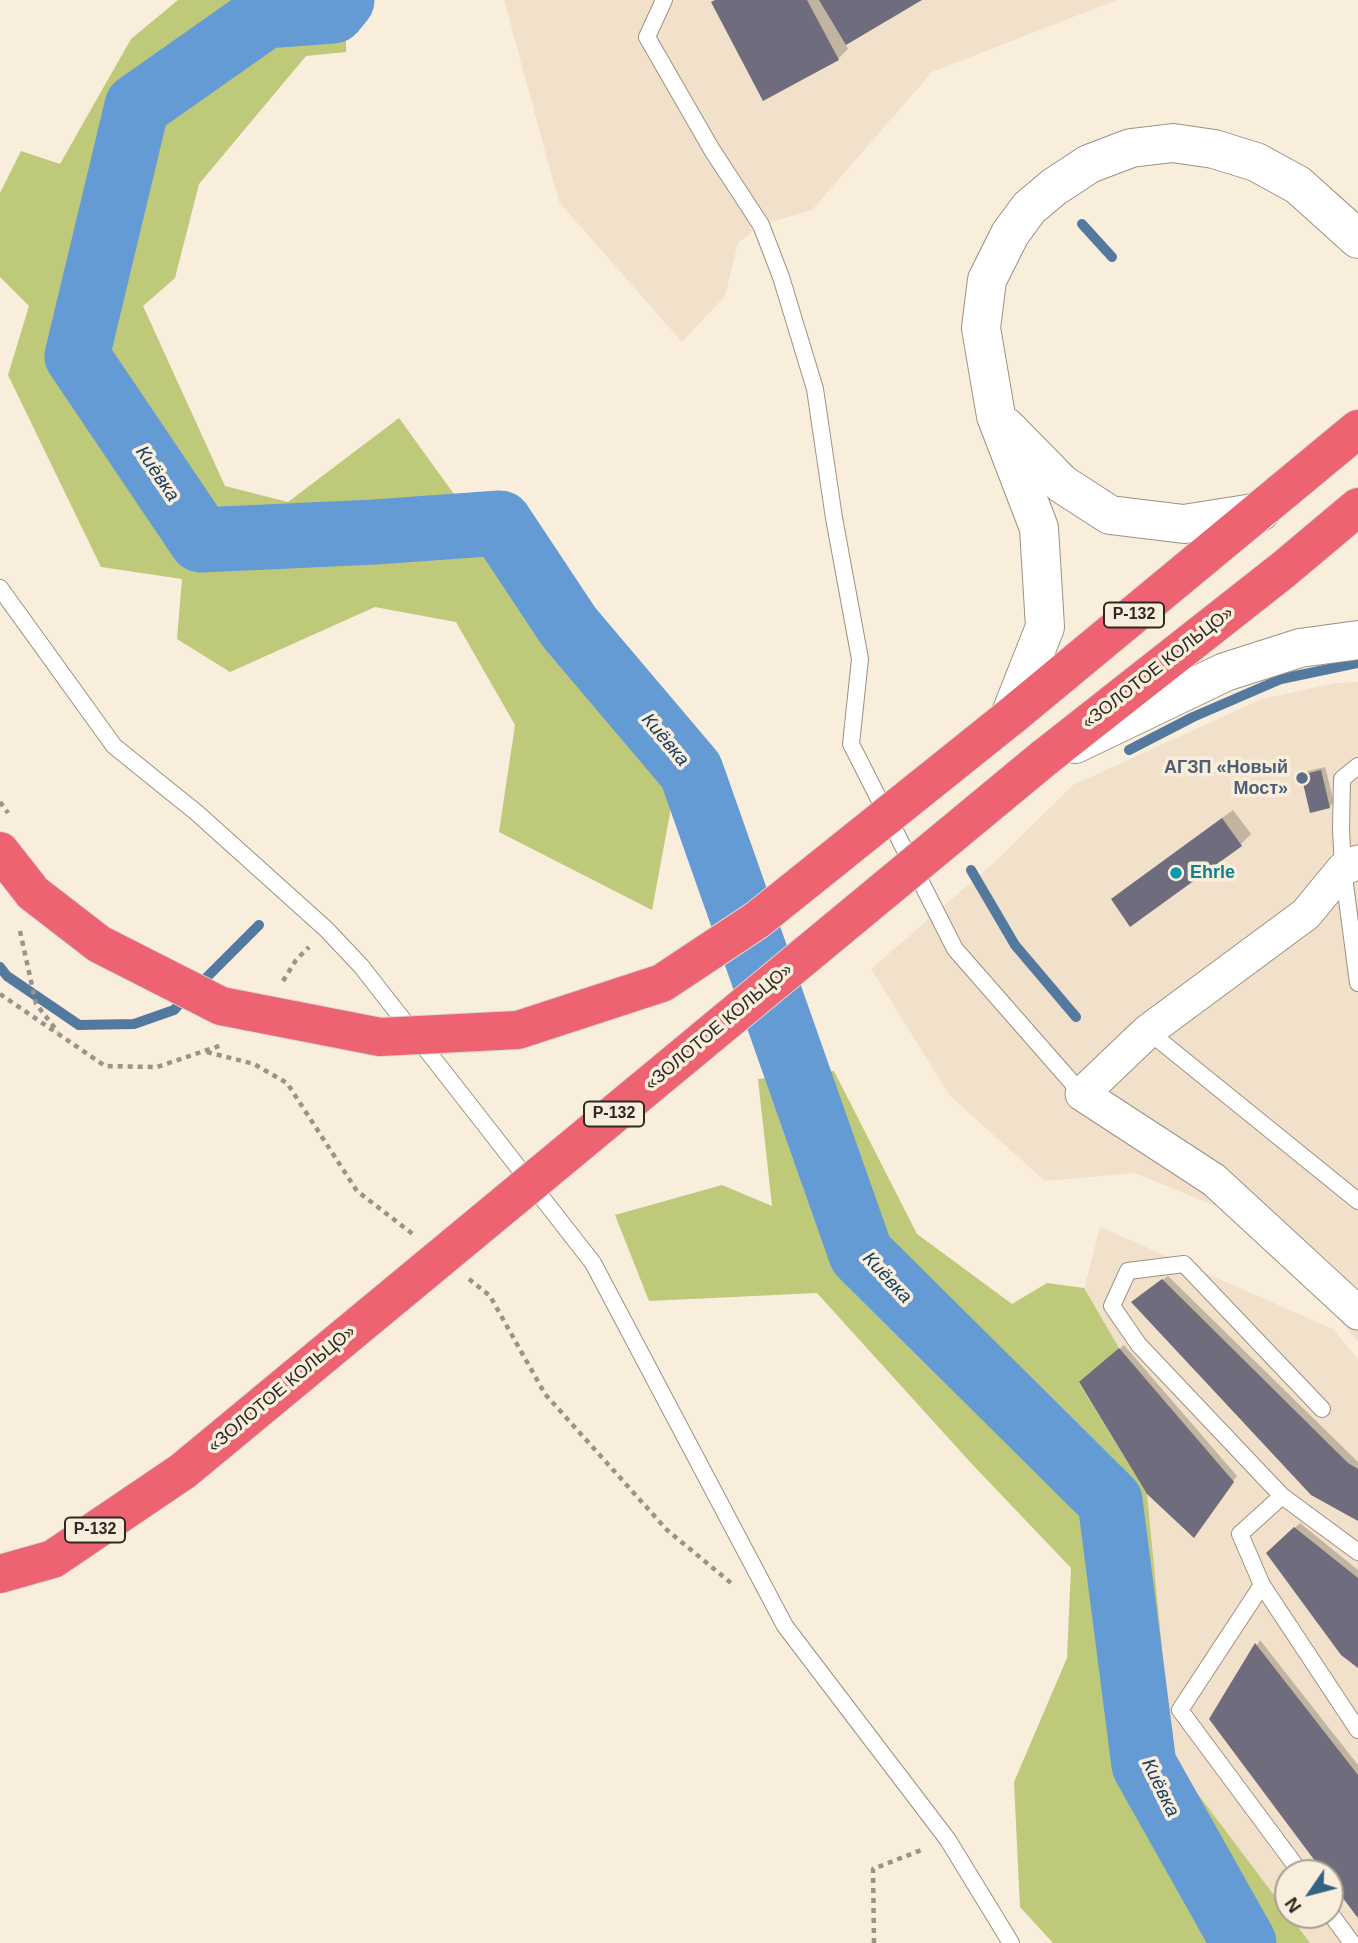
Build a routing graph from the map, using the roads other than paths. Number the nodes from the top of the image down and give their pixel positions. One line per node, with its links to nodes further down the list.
1 (664, 0): 16 (lane)
2 (1358, 239): 3 (main road)
3 (996, 416): 6 (main road); 9 (main road)
4 (1358, 429): 6 (highway, Р-132)
5 (1358, 507): 10 (highway, «ЗОЛОТОЕ КОЛЬЦО» / Р-132)
6 (1260, 512): 9 (highway, Р-132)
7 (0, 588): 26 (lane)
8 (1358, 640): 10 (main road)
9 (1009, 718): 12 (highway, Р-132, bridge)
10 (1044, 758): 22 (highway, «ЗОЛОТОЕ КОЛЬЦО» / Р-132, bridge)
11 (1358, 766): 13 (lane)
12 (0, 851)
13 (1350, 865): 14 (lane); 15 (street)
14 (1358, 983)
15 (1148, 1031): 16 (street); 17 (lane)
16 (1082, 1094): 18 (street)
17 (1358, 1201)
18 (1358, 1313)
19 (1322, 1409): 20 (lane)
20 (1282, 1496): 21 (lane); 23 (lane)
21 (1358, 1552)
22 (0, 1574)
23 (1262, 1585): 24 (lane); 25 (lane)
24 (1358, 1730)
25 (1291, 1859)
26 (1011, 1943)

